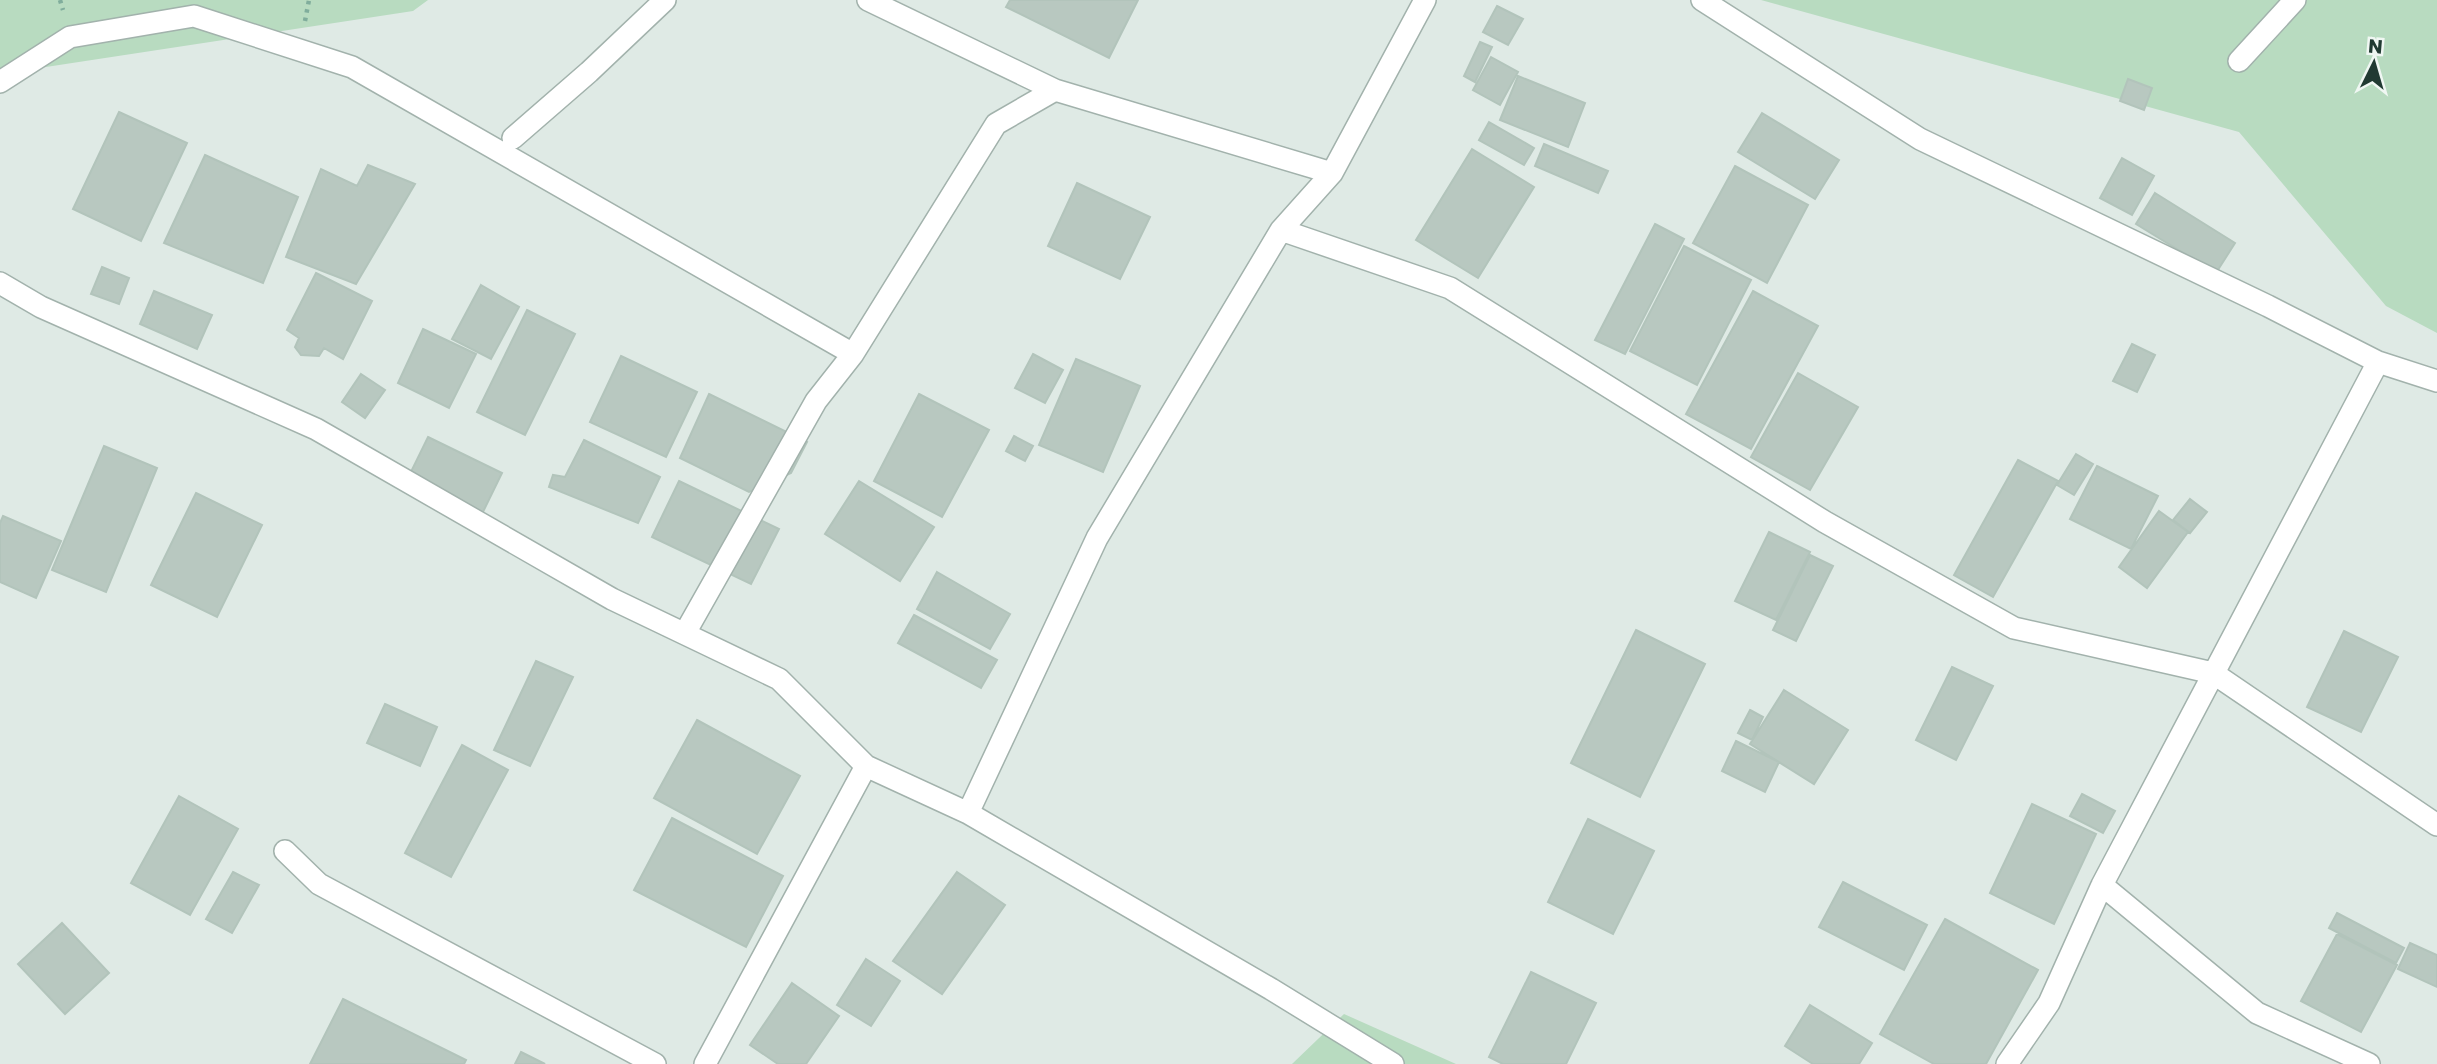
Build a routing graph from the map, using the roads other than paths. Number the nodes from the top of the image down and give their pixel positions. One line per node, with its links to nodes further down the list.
1 (666, 0): 9 (street)
2 (868, 0): 8 (street)
3 (1425, 0): 10 (street)
4 (1702, 0): 14 (street)
5 (2295, 0): 6 (street)
6 (2239, 61)
7 (0, 82): 13 (street)
8 (1055, 90): 10 (street); 13 (street)
9 (513, 138)
10 (1332, 173): 11 (street)
11 (1281, 230): 17 (street); 19 (street)
12 (0, 283): 16 (street)
13 (853, 354): 16 (street)
14 (2378, 362): 15 (street); 17 (street)
15 (2437, 381)
16 (685, 633): 18 (street)
17 (2213, 673): 20 (street); 22 (street)
18 (866, 766): 19 (street); 24 (street)
19 (968, 813): 25 (street)
20 (2437, 825)
21 (285, 851): 23 (street)
22 (2102, 885): 26 (street); 27 (street)
23 (655, 1064)
24 (705, 1064)
25 (1393, 1064)
26 (2007, 1064)
27 (2368, 1064)

